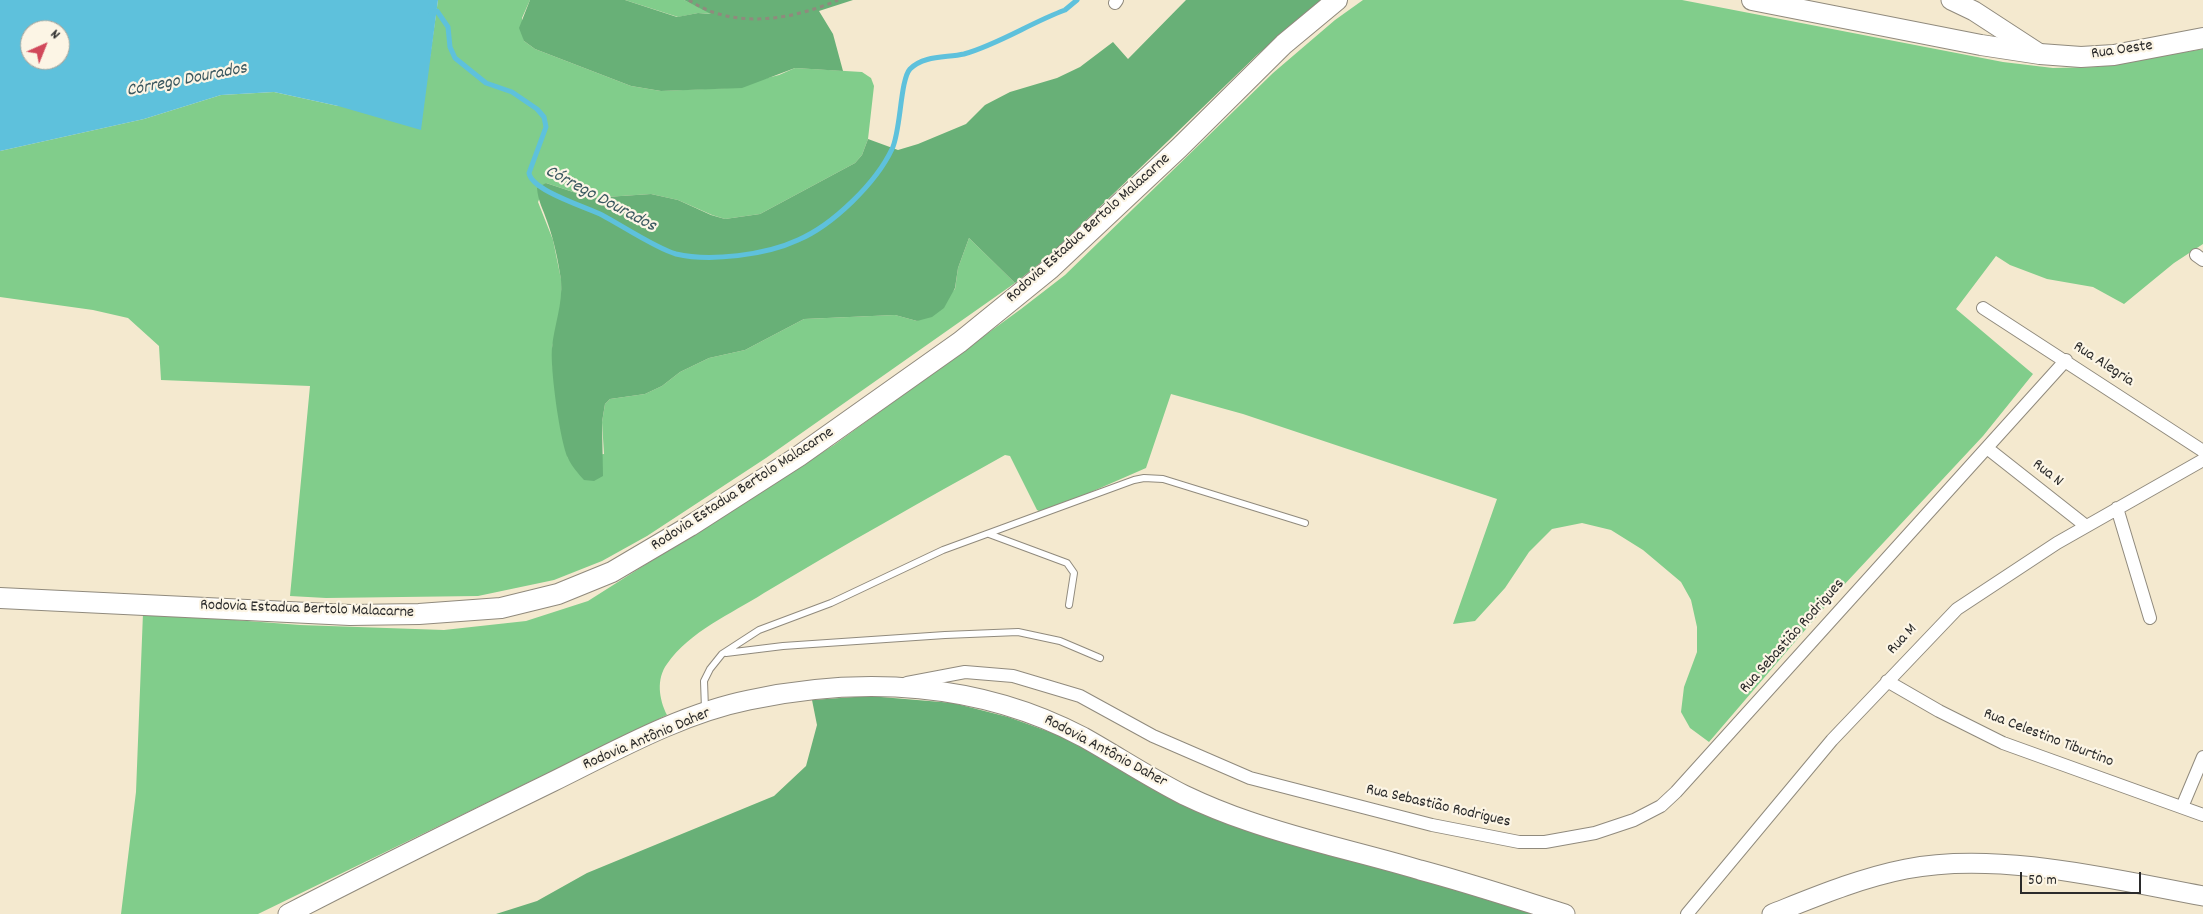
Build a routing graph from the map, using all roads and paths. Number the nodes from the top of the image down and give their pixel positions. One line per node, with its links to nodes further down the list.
1 (689, 0): 2 (path)
2 (838, 0)
3 (1337, 0): 17 (main road, Rodovia Estadua Bertolo Malacarne)
4 (1752, 0): 7 (main road)
5 (1951, 0): 7 (main road)
6 (2203, 38): 7 (main road, Rua Oeste)
7 (2040, 54)
8 (1983, 308): 9 (street, Rua Alegria)
9 (2066, 360): 10 (street, Rua Sebastião Rodrigues); 11 (street, Rua Alegria)
10 (1987, 448): 15 (street, Rua N); 23 (street, Rua Sebastião Rodrigues)
11 (2203, 451)
12 (2203, 460): 13 (street, Rua M)
13 (2117, 508): 15 (street, Rua M); 19 (street)
14 (1304, 523): 16 (lane)
15 (2086, 526): 22 (street, Rua M)
16 (989, 534): 18 (lane); 20 (lane)
17 (0, 598)
18 (1069, 606)
19 (2150, 618)
20 (722, 654): 21 (lane); 24 (lane)
21 (1100, 658)
22 (1887, 681): 26 (street, Rua Celestino Tiburtino); 31 (street, Rua M)
23 (895, 686): 24 (main road, Rodovia Antônio Daher); 30 (main road, Rodovia Antônio Daher)
24 (705, 713): 29 (main road, Rodovia Antônio Daher)
25 (2203, 757): 26 (street)
26 (2182, 807): 27 (street, Rua Celestino Tiburtino)
27 (2203, 815)
28 (2203, 896): 32 (main road)
29 (288, 914)
30 (1565, 914)
31 (1687, 914)
32 (1772, 914)

